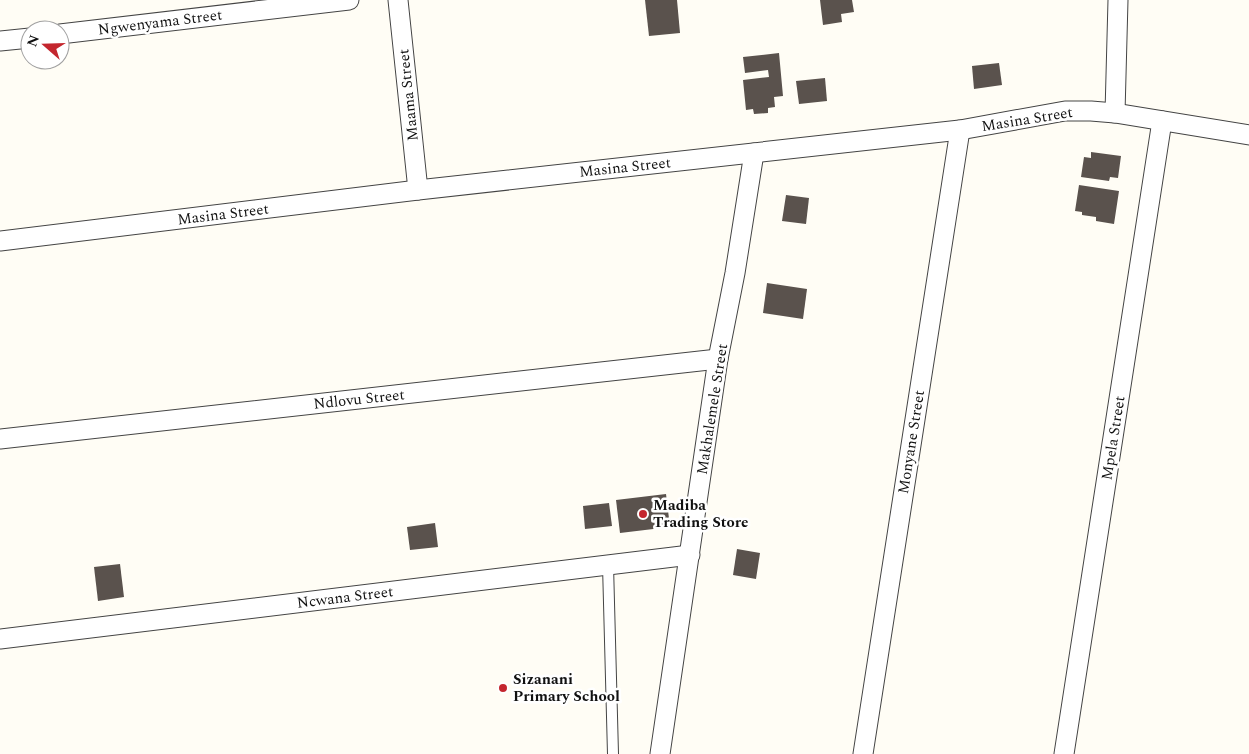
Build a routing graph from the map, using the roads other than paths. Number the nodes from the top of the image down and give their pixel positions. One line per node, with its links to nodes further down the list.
1 (349, 0): 4 (street, Ngwenyama Street)
2 (398, 0): 12 (street, Maama Street)
3 (1118, 0): 7 (street)
4 (70, 33)
5 (20, 39): 6 (street)
6 (0, 42)
7 (1115, 113): 8 (street, Masina Street); 9 (street, Masina Street)
8 (1162, 121): 10 (street, Masina Street); 22 (street, Mpela Street)
9 (960, 130): 11 (street, Masina Street); 21 (street, Monyane Street)
10 (1249, 135)
11 (754, 153): 12 (street, Masina Street); 14 (street, Makhalemele Street)
12 (418, 190): 13 (street, Masina Street)
13 (0, 241)
14 (718, 359): 15 (street, Ndlovu Street); 16 (street, Makhalemele Street)
15 (0, 439)
16 (690, 555): 17 (street, Ncwana Street); 20 (street, Makhalemele Street)
17 (608, 565): 18 (street, Ncwana Street); 19 (lane)
18 (0, 639)
19 (613, 754)
20 (660, 754)
21 (863, 754)
22 (1064, 754)

